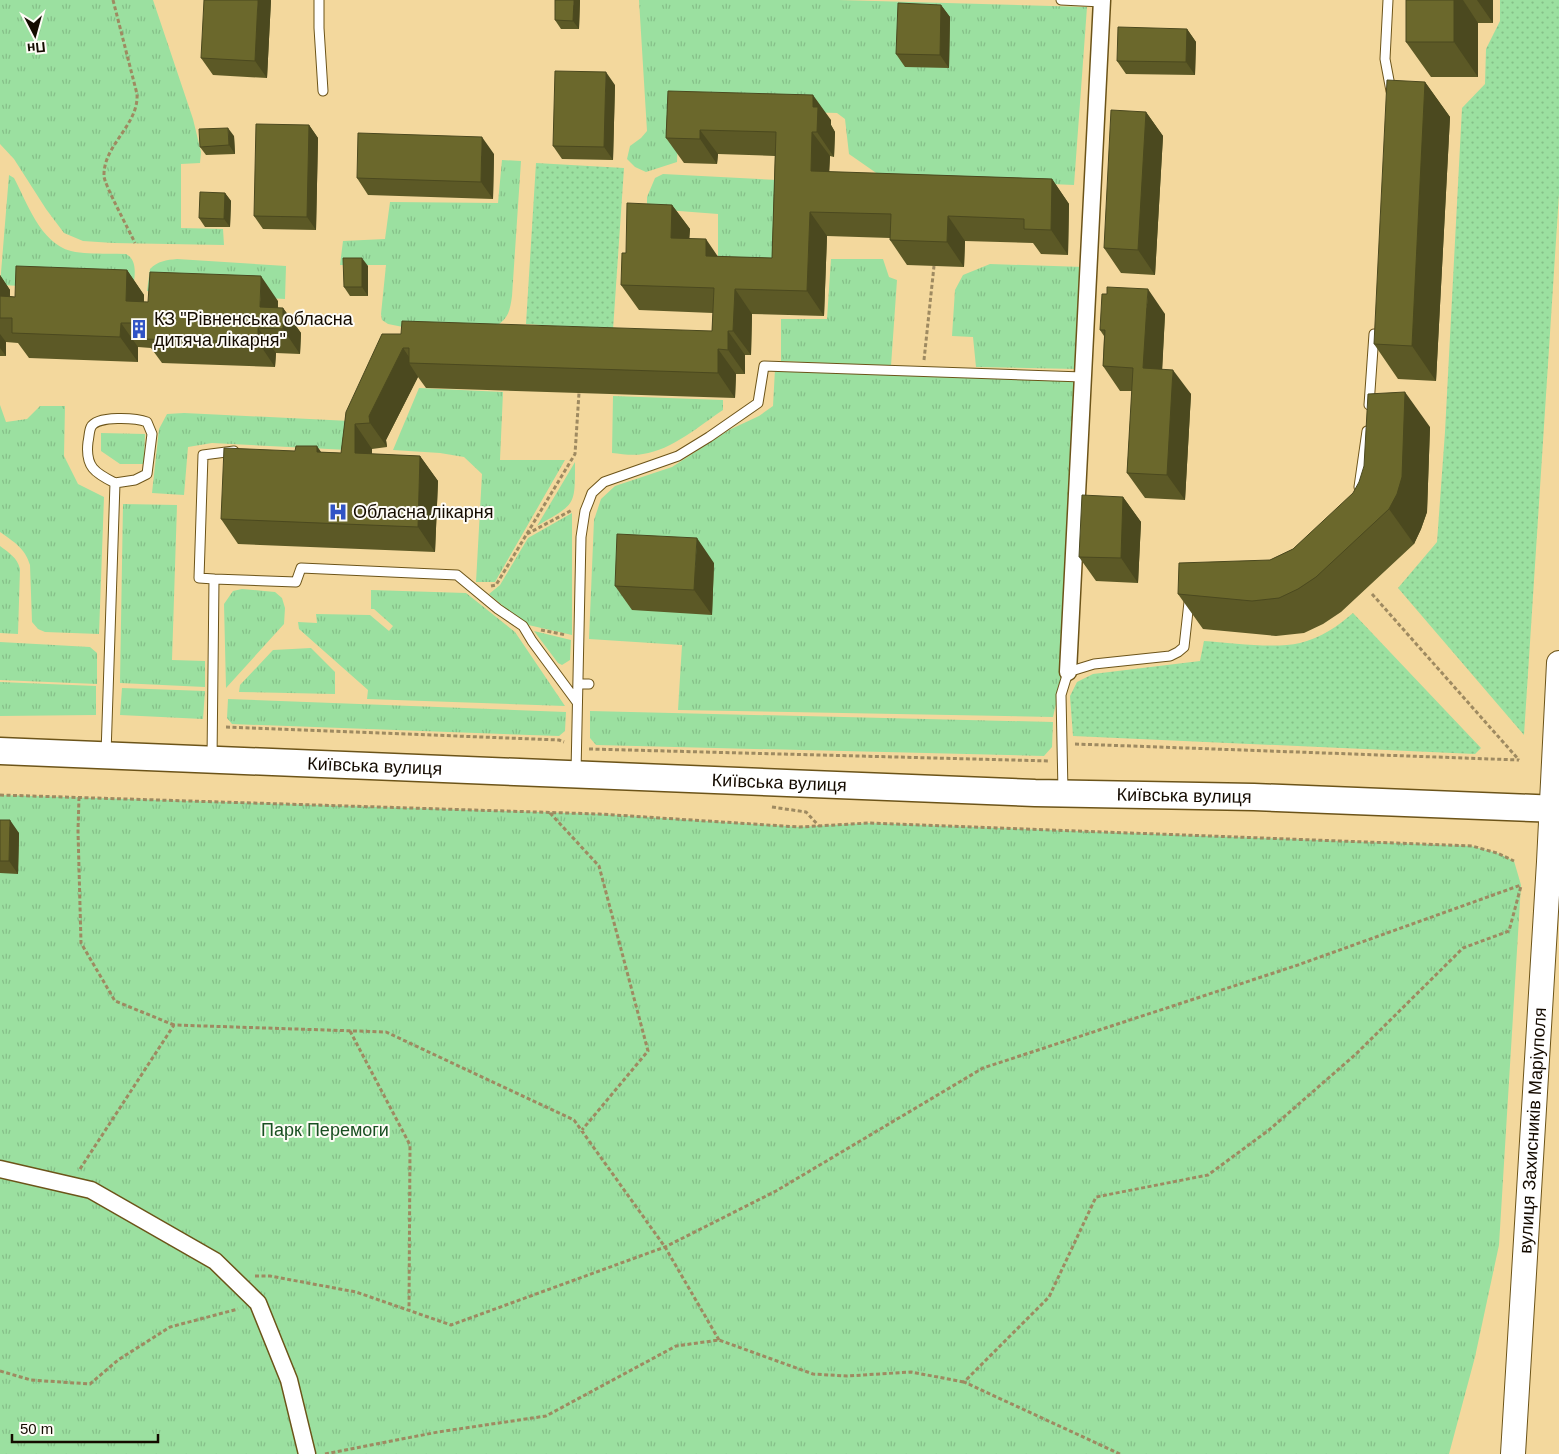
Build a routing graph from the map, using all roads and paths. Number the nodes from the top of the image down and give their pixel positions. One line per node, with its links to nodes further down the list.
1 (113, 0): 8 (path)
2 (319, 0): 6 (lane)
3 (1061, 0): 5 (lane)
4 (1388, 0): 7 (lane)
5 (1102, 1): 12 (street)
6 (323, 91)
7 (1391, 103)
8 (135, 244)
9 (934, 266): 11 (path)
10 (1375, 321): 16 (lane)
11 (923, 371): 12 (lane); 17 (lane)
12 (1083, 377): 26 (street)
13 (579, 393): 18 (path)
14 (241, 451): 19 (lane)
15 (116, 483): 15 (lane); 34 (lane)
16 (1358, 499)
17 (588, 501): 18 (path); 24 (lane)
18 (526, 535): 20 (path)
19 (214, 579): 20 (lane); 30 (lane)
20 (473, 589): 23 (lane)
21 (1195, 590): 26 (lane)
22 (1372, 594): 31 (path)
23 (523, 626): 24 (path); 29 (lane)
24 (578, 638): 27 (lane)
25 (1559, 663): 40 (main road, вулиця Захисників Маріуполя)
26 (1068, 672): 31 (lane)
27 (578, 684): 28 (lane); 29 (lane)
28 (589, 684)
29 (577, 702): 32 (lane)
30 (212, 727): 32 (path); 35 (lane)
31 (1062, 744): 32 (path); 37 (lane)
32 (577, 746): 36 (lane)
33 (0, 751): 34 (main road, Київська вулиця)
34 (106, 754): 35 (main road, Київська вулиця)
35 (212, 759): 36 (main road, Київська вулиця)
36 (576, 774): 37 (main road, Київська вулиця)
37 (1063, 793): 40 (main road, Київська вулиця)
38 (0, 795): 39 (path)
39 (79, 797): 41 (path); 43 (path)
40 (1555, 809): 58 (main road, вулиця Захисників Маріуполя)
41 (549, 813): 42 (path); 45 (path)
42 (1514, 861)
43 (174, 1025): 44 (path); 47 (path)
44 (350, 1031): 45 (path); 51 (path)
45 (582, 1130): 48 (path)
46 (0, 1169): 47 (street)
47 (70, 1184): 49 (street)
48 (665, 1247): 51 (path); 52 (path); 54 (path)
49 (229, 1274): 50 (street); 51 (path)
50 (258, 1303): 53 (path); 55 (street)
51 (409, 1310)
52 (719, 1340): 54 (path); 56 (path)
53 (0, 1371)
54 (964, 1382): 57 (path)
55 (307, 1454)
56 (325, 1454)
57 (1120, 1454)
58 (1513, 1454)

